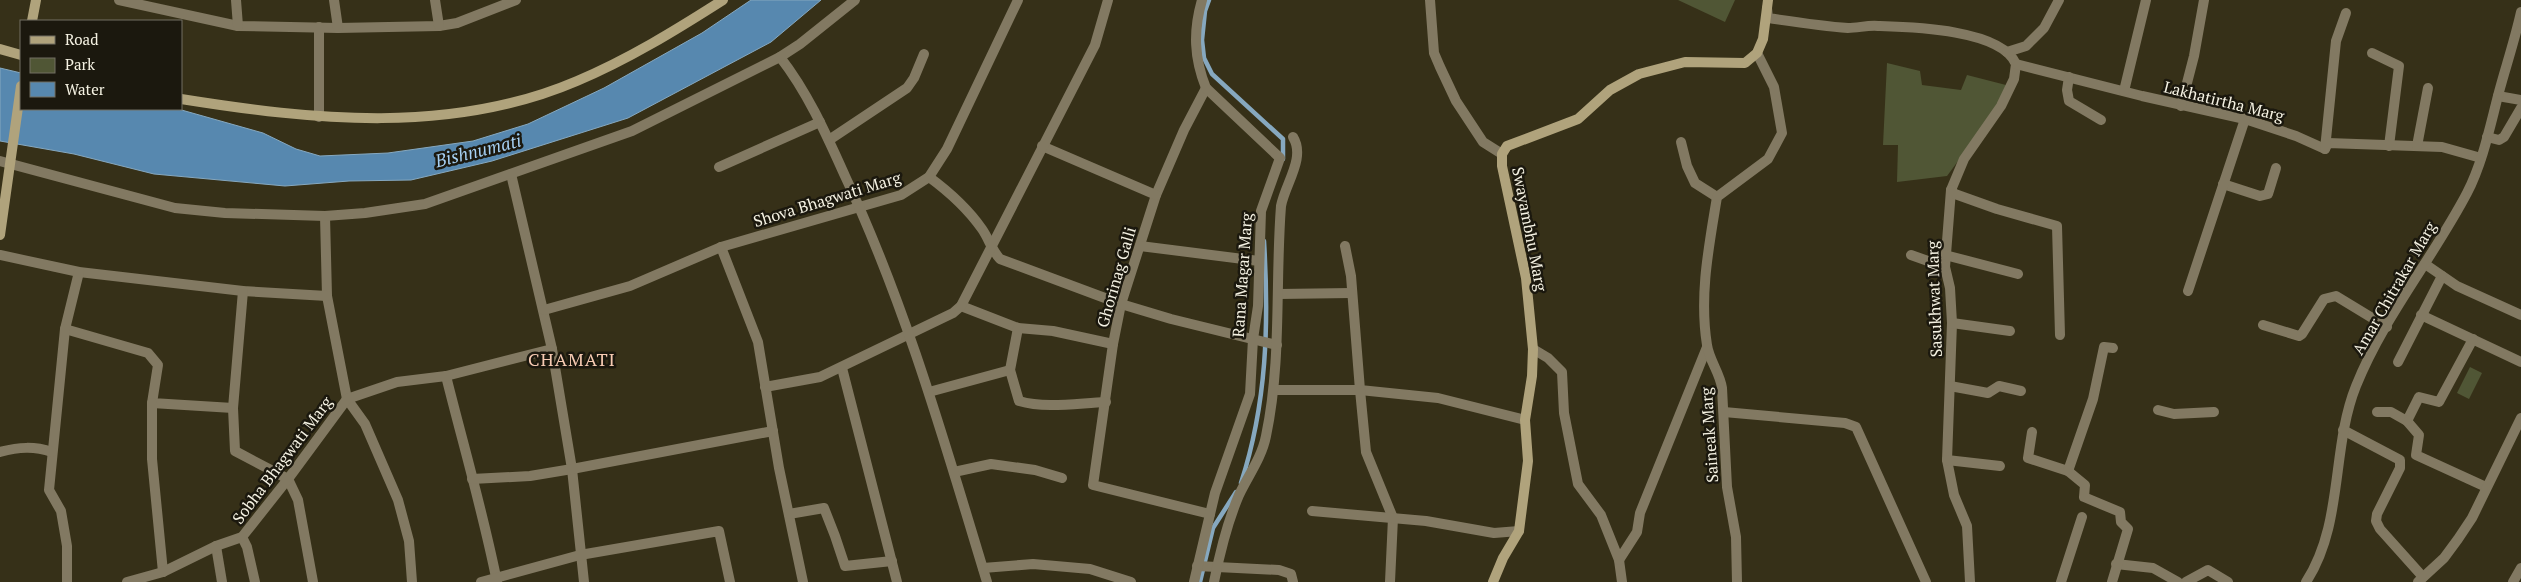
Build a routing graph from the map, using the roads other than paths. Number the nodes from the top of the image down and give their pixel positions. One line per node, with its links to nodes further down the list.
1 (36, 0): 19 (main road)
2 (236, 0): 20 (street)
3 (334, 0): 23 (street)
4 (435, 0): 21 (street)
5 (516, 0): 21 (street)
6 (723, 0): 42 (main road)
7 (855, 0): 30 (street)
8 (1018, 0): 60 (street, Shova Bhagwati Marg)
9 (1108, 0): 50 (street)
10 (1202, 0): 33 (street)
11 (1430, 0): 54 (street)
12 (2059, 0): 25 (street)
13 (2146, 0): 35 (street)
14 (2204, 0): 40 (street)
15 (126, 1): 20 (street)
16 (1768, 4): 25 (street); 26 (main road)
17 (2521, 12): 37 (street, Amar Chitrakar Marg)
18 (2346, 13): 53 (street)
19 (32, 20)
20 (238, 26): 22 (street)
21 (439, 26): 23 (street)
22 (319, 28): 23 (street); 42 (street)
23 (338, 28)
24 (0, 49): 29 (main road)
25 (2007, 52): 31 (street)
26 (1757, 53): 54 (main road, Swayambhu Marg); 64 (street)
27 (2372, 53): 51 (street)
28 (924, 54): 48 (street)
29 (20, 55)
30 (780, 57): 45 (street); 59 (street)
31 (2016, 64): 32 (street, Lakhatirtha Marg); 62 (street, Sasukhwat Marg)
32 (2069, 77): 35 (street, Lakhatirtha Marg); 44 (street)
33 (1206, 88): 63 (street, Ghorinag Galli); 75 (street, Rana Magar Marg)
34 (2428, 88): 52 (street)
35 (2124, 91): 40 (street, Lakhatirtha Marg)
36 (20, 93): 56 (main road)
37 (2498, 96): 39 (street); 47 (street, Amar Chitrakar Marg)
38 (182, 98): 42 (main road)
39 (2521, 100)
40 (2181, 106): 43 (street, Lakhatirtha Marg)
41 (2521, 108): 47 (street)
42 (319, 116)
43 (2245, 119): 53 (street, Lakhatirtha Marg); 61 (street)
44 (2100, 120)
45 (820, 122): 48 (street); 57 (street)
46 (1293, 138): 84 (street)
47 (2488, 138): 55 (street, Amar Chitrakar Marg)
48 (829, 140): 65 (street)
49 (1681, 142): 64 (street)
50 (1042, 146): 63 (street); 71 (street)
51 (2389, 146): 52 (street); 53 (street)
52 (2417, 146): 55 (street)
53 (2325, 149)
54 (1502, 154): 106 (main road, Swayambhu Marg)
55 (2480, 158): 76 (street, Amar Chitrakar Marg)
56 (5, 163): 66 (street); 67 (main road)
57 (719, 167)
58 (2276, 168): 61 (street)
59 (511, 174): 66 (street); 88 (street)
60 (928, 177): 65 (street, Shova Bhagwati Marg); 71 (street)
61 (2223, 184): 81 (street)
62 (1951, 190): 74 (street, Sasukhwat Marg); 98 (street)
63 (1156, 195): 68 (street, Ghorinag Galli)
64 (1717, 197): 103 (street, Saineak Marg)
65 (860, 207): 70 (street, Shova Bhagwati Marg); 97 (street)
66 (325, 216): 85 (street)
67 (0, 235)
68 (1140, 246): 75 (street); 86 (street, Ghorinag Galli)
69 (1346, 246): 83 (street)
70 (721, 248): 88 (street, Shova Bhagwati Marg); 113 (street)
71 (990, 249): 86 (street); 87 (street)
72 (0, 254): 78 (street)
73 (1911, 254): 77 (street)
74 (1945, 255): 77 (street, Sasukhwat Marg); 79 (street)
75 (1259, 261): 99 (street, Rana Magar Marg)
76 (2425, 264): 80 (street); 93 (street, Amar Chitrakar Marg)
77 (1945, 267): 91 (street, Sasukhwat Marg)
78 (79, 272): 82 (street); 95 (street)
79 (2018, 274)
80 (2442, 276): 89 (street); 90 (street)
81 (2188, 290)
82 (244, 291): 85 (street); 121 (street)
83 (1352, 293): 84 (street); 115 (street)
84 (1279, 294): 102 (street)
85 (327, 296): 118 (street)
86 (1121, 304): 99 (street); 101 (street, Ghorinag Galli)
87 (961, 306): 94 (street); 97 (street)
88 (544, 310): 105 (street)
89 (2421, 315): 100 (street); 107 (street)
90 (2521, 315)
91 (1952, 323): 96 (street); 112 (street, Sasukhwat Marg)
92 (2263, 325): 93 (street)
93 (2387, 327): 129 (street, Amar Chitrakar Marg)
94 (1018, 328): 101 (street); 110 (street)
95 (65, 330): 120 (street); 133 (street)
96 (2010, 331)
97 (911, 334): 109 (street); 117 (street)
98 (2060, 335)
99 (1253, 340): 102 (street); 147 (street, Rana Magar Marg)
100 (2473, 340): 108 (street); 128 (street)
101 (1113, 344): 119 (street, Ghorinag Galli)
102 (1277, 345): 114 (street)
103 (1707, 347): 123 (street, Saineak Marg); 154 (street)
104 (2113, 348): 139 (street)
105 (552, 349): 111 (street, Sobha Bhagwati Marg); 138 (street)
106 (1533, 349): 127 (main road, Swayambhu Marg); 154 (street)
107 (2398, 362)
108 (2521, 362)
109 (842, 368): 113 (street); 155 (street)
110 (1010, 370): 117 (street); 119 (street)
111 (446, 376): 118 (street, Sobha Bhagwati Marg); 143 (street)
112 (1950, 386): 116 (street); 135 (street, Sasukhwat Marg)
113 (765, 387): 130 (street)
114 (1274, 390): 115 (street); 158 (street)
115 (1360, 390): 127 (street); 148 (street)
116 (2021, 391)
117 (929, 392): 140 (street)
118 (347, 399): 142 (street, Sobha Bhagwati Marg); 169 (street)
119 (1106, 402): 147 (street, Ghorinag Galli)
120 (152, 403): 121 (street); 161 (street)
121 (233, 408): 142 (street)
122 (2158, 410): 124 (street)
123 (1724, 412): 183 (street, Saineak Marg); 184 (street)
124 (2214, 412)
125 (2377, 412): 128 (street)
126 (2521, 418): 144 (street)
127 (1524, 420): 150 (main road, Swayambhu Marg)
128 (2407, 421): 134 (street)
129 (2343, 430): 136 (street); 191 (street, Amar Chitrakar Marg)
130 (773, 431): 138 (street); 146 (street)
131 (2032, 432): 139 (street)
132 (0, 452): 133 (street)
133 (52, 452): 164 (street)
134 (2416, 455): 136 (street); 144 (street)
135 (1947, 460): 137 (street); 185 (street, Sasukhwat Marg)
136 (2400, 460): 162 (street)
137 (2000, 466)
138 (572, 469): 143 (street); 153 (street)
139 (2068, 471): 156 (street)
140 (954, 472): 141 (street); 159 (street)
141 (1062, 478)
142 (288, 479): 151 (street, Sobha Bhagwati Marg); 168 (street)
143 (472, 479): 163 (street)
144 (2486, 487): 162 (street)
145 (1312, 511): 148 (street)
146 (789, 514): 155 (street); 173 (street)
147 (1210, 514): 157 (street, Rana Magar Marg)
148 (1393, 518): 150 (street); 180 (street)
149 (2082, 518): 186 (street)
150 (1519, 531): 181 (main road, Swayambhu Marg)
151 (242, 537): 152 (street, Sobha Bhagwati Marg); 167 (street)
152 (216, 546): 161 (street, Sobha Bhagwati Marg); 166 (street)
153 (580, 554): 163 (street); 171 (street); 172 (street)
154 (1619, 560): 182 (street)
155 (892, 561): 174 (street)
156 (2116, 564): 187 (street); 188 (street)
157 (1197, 566): 158 (street); 177 (street, Rana Magar Marg)
158 (1215, 567): 178 (street); 179 (street)
159 (983, 568): 175 (street); 176 (street)
160 (2521, 568): 192 (street)
161 (163, 572): 165 (street, Sobha Bhagwati Marg)
162 (2420, 579)
163 (497, 581): 170 (street)
164 (66, 582)
165 (127, 582)
166 (222, 582)
167 (255, 582)
168 (313, 582)
169 (412, 582)
170 (480, 582)
171 (584, 582)
172 (730, 582)
173 (803, 582)
174 (897, 582)
175 (987, 582)
176 (1131, 582)
177 (1194, 582)
178 (1214, 582)
179 (1293, 582)
180 (1390, 582)
181 (1493, 582)
182 (1622, 582)
183 (1738, 582)
184 (1926, 582)
185 (1970, 582)
186 (2061, 582)
187 (2112, 582)
188 (2178, 582)
189 (2186, 582): 190 (street)
190 (2228, 582)
191 (2306, 582)
192 (2513, 582)

